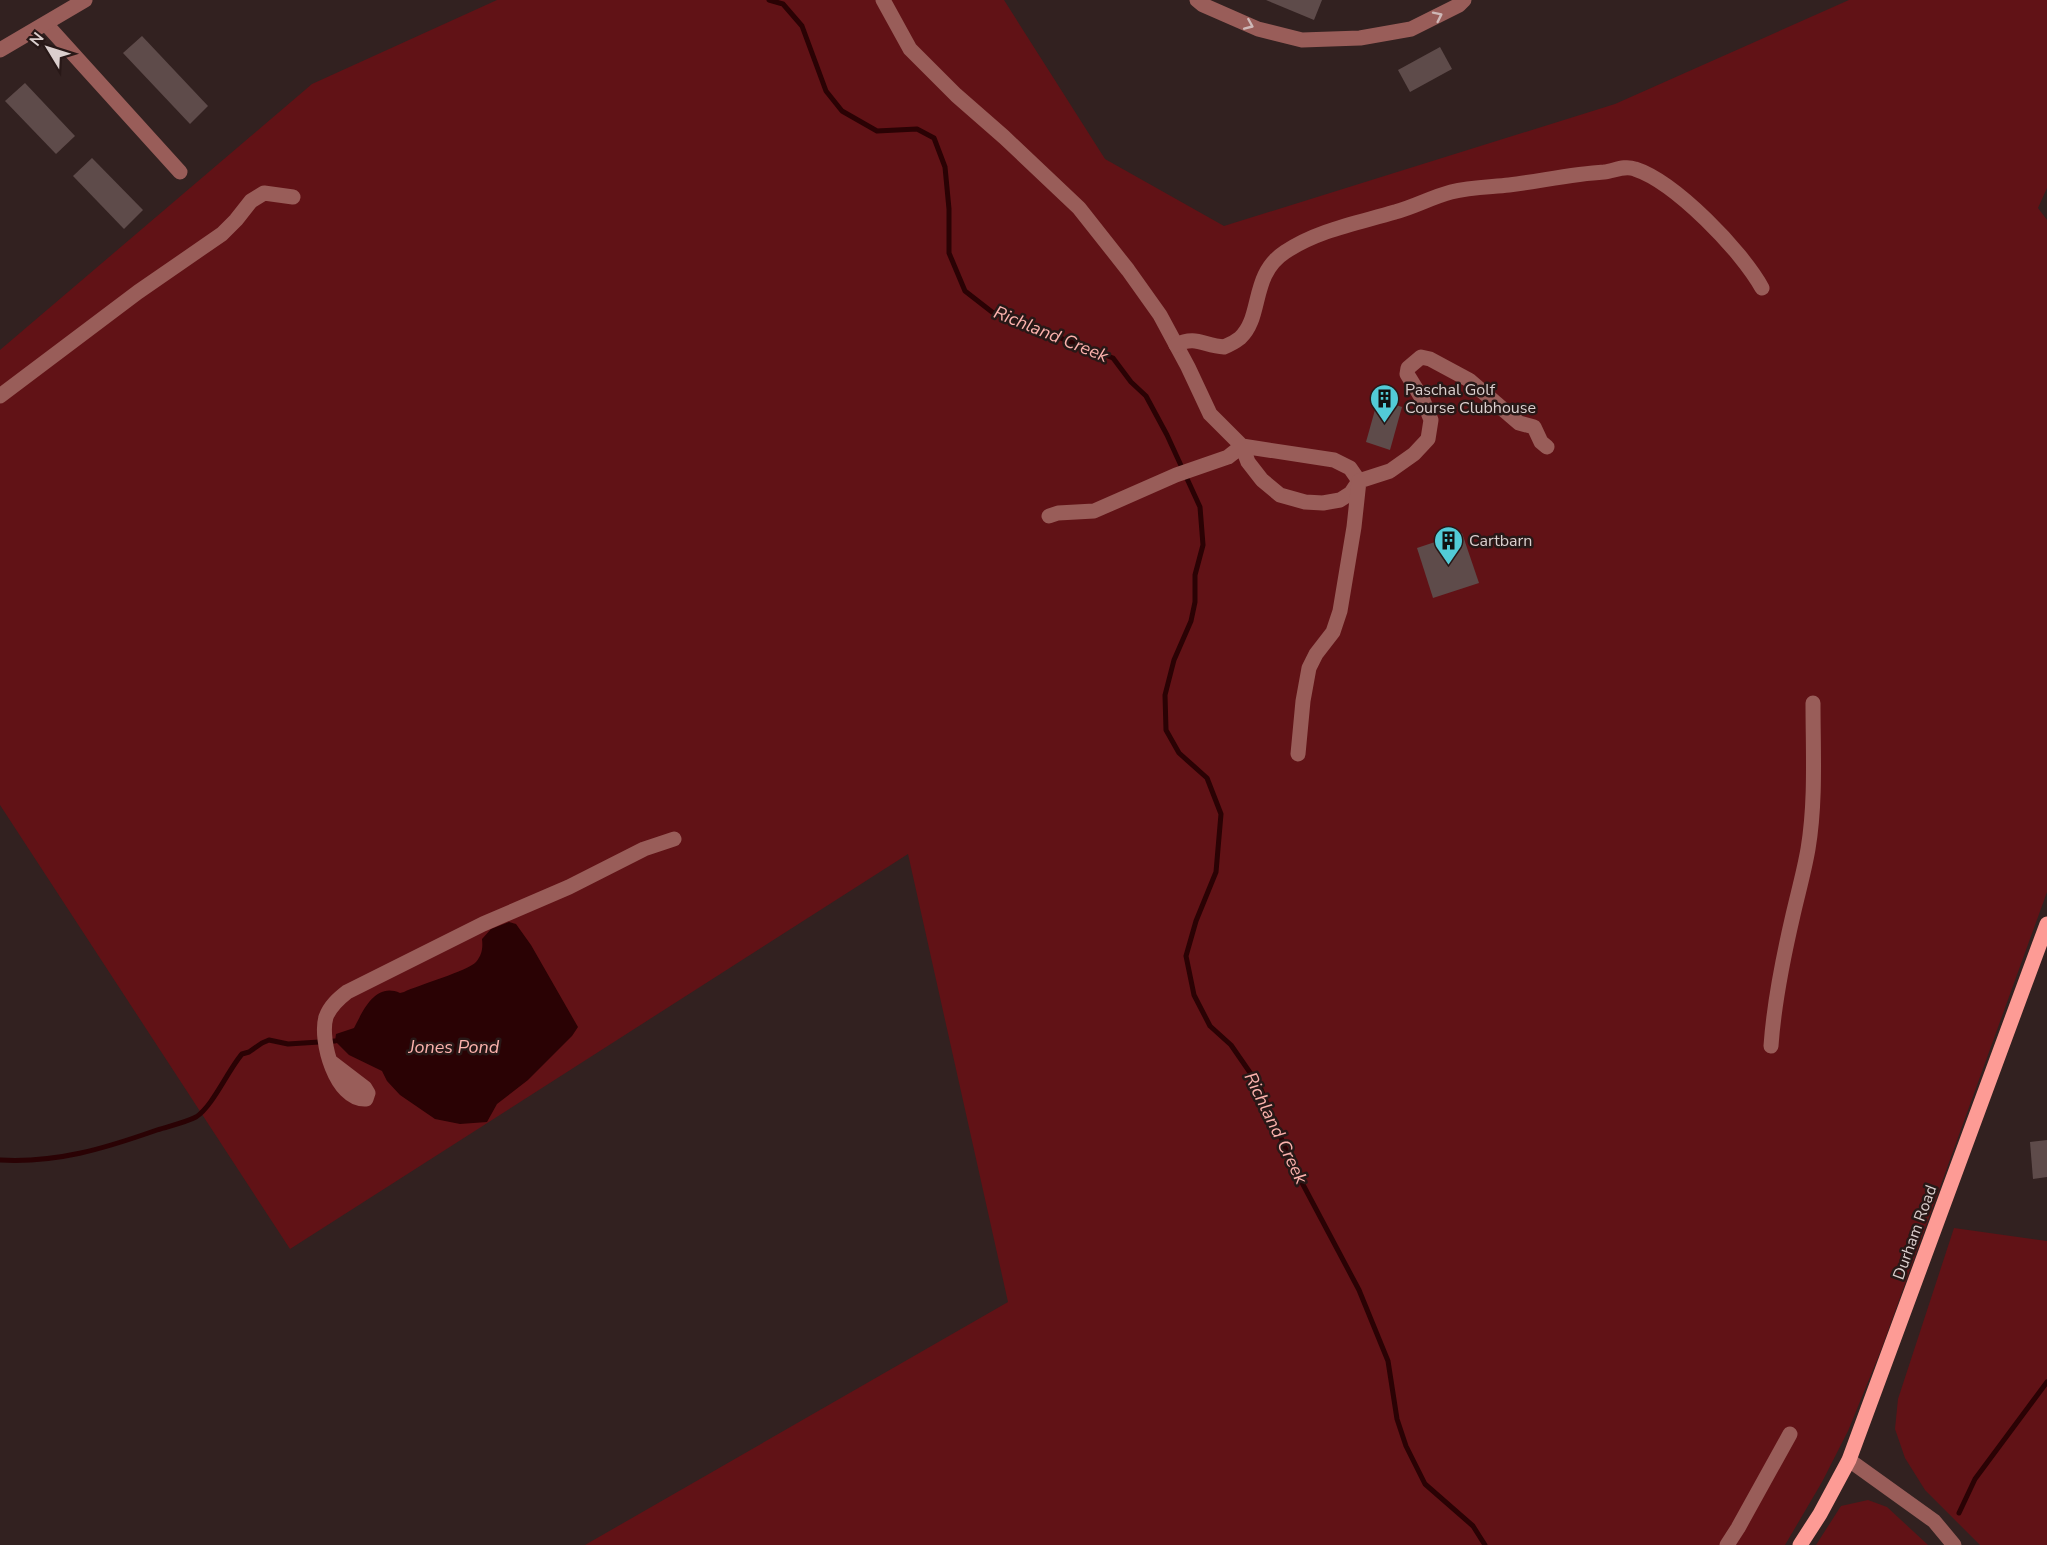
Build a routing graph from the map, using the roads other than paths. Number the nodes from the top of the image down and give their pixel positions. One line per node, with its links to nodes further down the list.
1 (85, 0): 5 (street)
2 (882, 0): 10 (street)
3 (1197, 0): 4 (street, one-way to 4)
4 (1464, 0)
5 (46, 24): 6 (street); 7 (street)
6 (0, 50)
7 (180, 172)
8 (293, 197): 11 (street)
9 (1761, 288): 10 (street)
10 (1176, 345): 12 (street)
11 (0, 396)
12 (1242, 446): 14 (street); 14 (street); 15 (street)
13 (1547, 447): 14 (street)
14 (1359, 481): 17 (street)
15 (1049, 516)
16 (1813, 703): 20 (street)
17 (1298, 754)
18 (674, 840): 21 (street)
19 (2047, 924): 23 (main road, Durham Road)
20 (1771, 1046)
21 (331, 1062)
22 (1790, 1434): 24 (street)
23 (1849, 1460): 25 (main road, Durham Road); 26 (street)
24 (1727, 1545)
25 (1800, 1545)
26 (1954, 1545)

